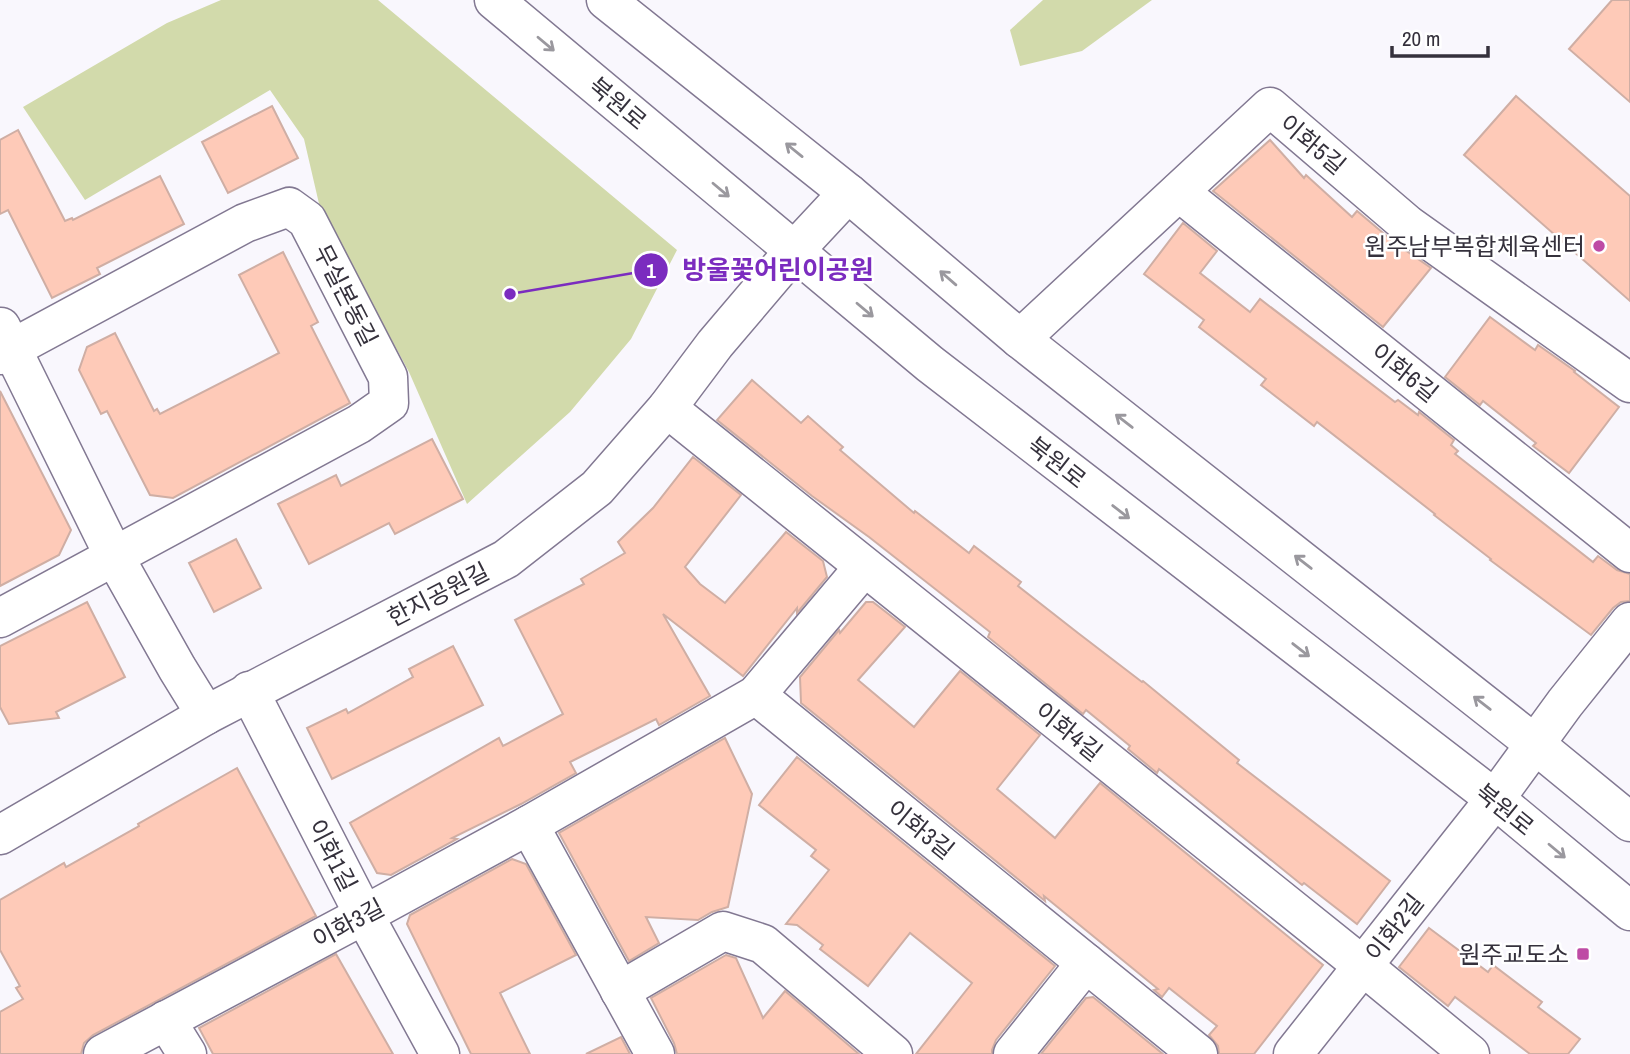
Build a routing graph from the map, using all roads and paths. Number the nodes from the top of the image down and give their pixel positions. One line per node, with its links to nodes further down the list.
1 (494, 0): 5 (street, 북원로, one-way to 5)
2 (606, 0): 3 (street, one-way to 2)
3 (848, 192): 5 (street, 한지공원길); 6 (street, one-way to 3)
4 (1179, 192): 6 (street, 이화5길); 8 (street, 이화5길); 10 (street, 이화6길)
5 (794, 251): 9 (street, 한지공원길); 19 (street, 북원로, one-way to 19)
6 (1020, 339): 18 (street, one-way to 6)
7 (4, 343): 11 (street); 11 (street, 무실본동길)
8 (1630, 383)
9 (667, 408): 12 (street, 이화4길); 15 (street, 한지공원길)
10 (1630, 553)
11 (114, 556): 13 (street, 무실본동길); 17 (street)
12 (864, 567): 16 (street, 이화3길); 26 (street, 이화4길)
13 (0, 618)
14 (1630, 622): 18 (street, 이화2길)
15 (249, 691): 17 (street, 한지공원길); 24 (street, 이화1길)
16 (756, 695): 21 (street, 이화3길); 25 (street, 이화3길)
17 (206, 715): 22 (street, 한지공원길)
18 (1536, 745): 19 (street, 이화2길); 20 (street)
19 (1495, 799): 23 (street, 북원로, one-way to 23); 26 (street, 이화2길)
20 (1630, 822)
21 (529, 825): 24 (street, 이화3길); 27 (street)
22 (0, 835)
23 (1630, 911)
24 (364, 915): 28 (street, 이화3길); 31 (street, 이화1길)
25 (1086, 963): 34 (street); 35 (street, 이화3길)
26 (1363, 966): 36 (street, 이화2길); 37 (street, 이화4길)
27 (620, 991): 32 (street); 33 (street)
28 (166, 1020): 29 (street, 이화3길); 30 (street)
29 (103, 1054)
30 (187, 1054)
31 (440, 1054)
32 (655, 1054)
33 (892, 1054)
34 (1013, 1054)
35 (1198, 1054)
36 (1293, 1054)
37 (1470, 1054)

